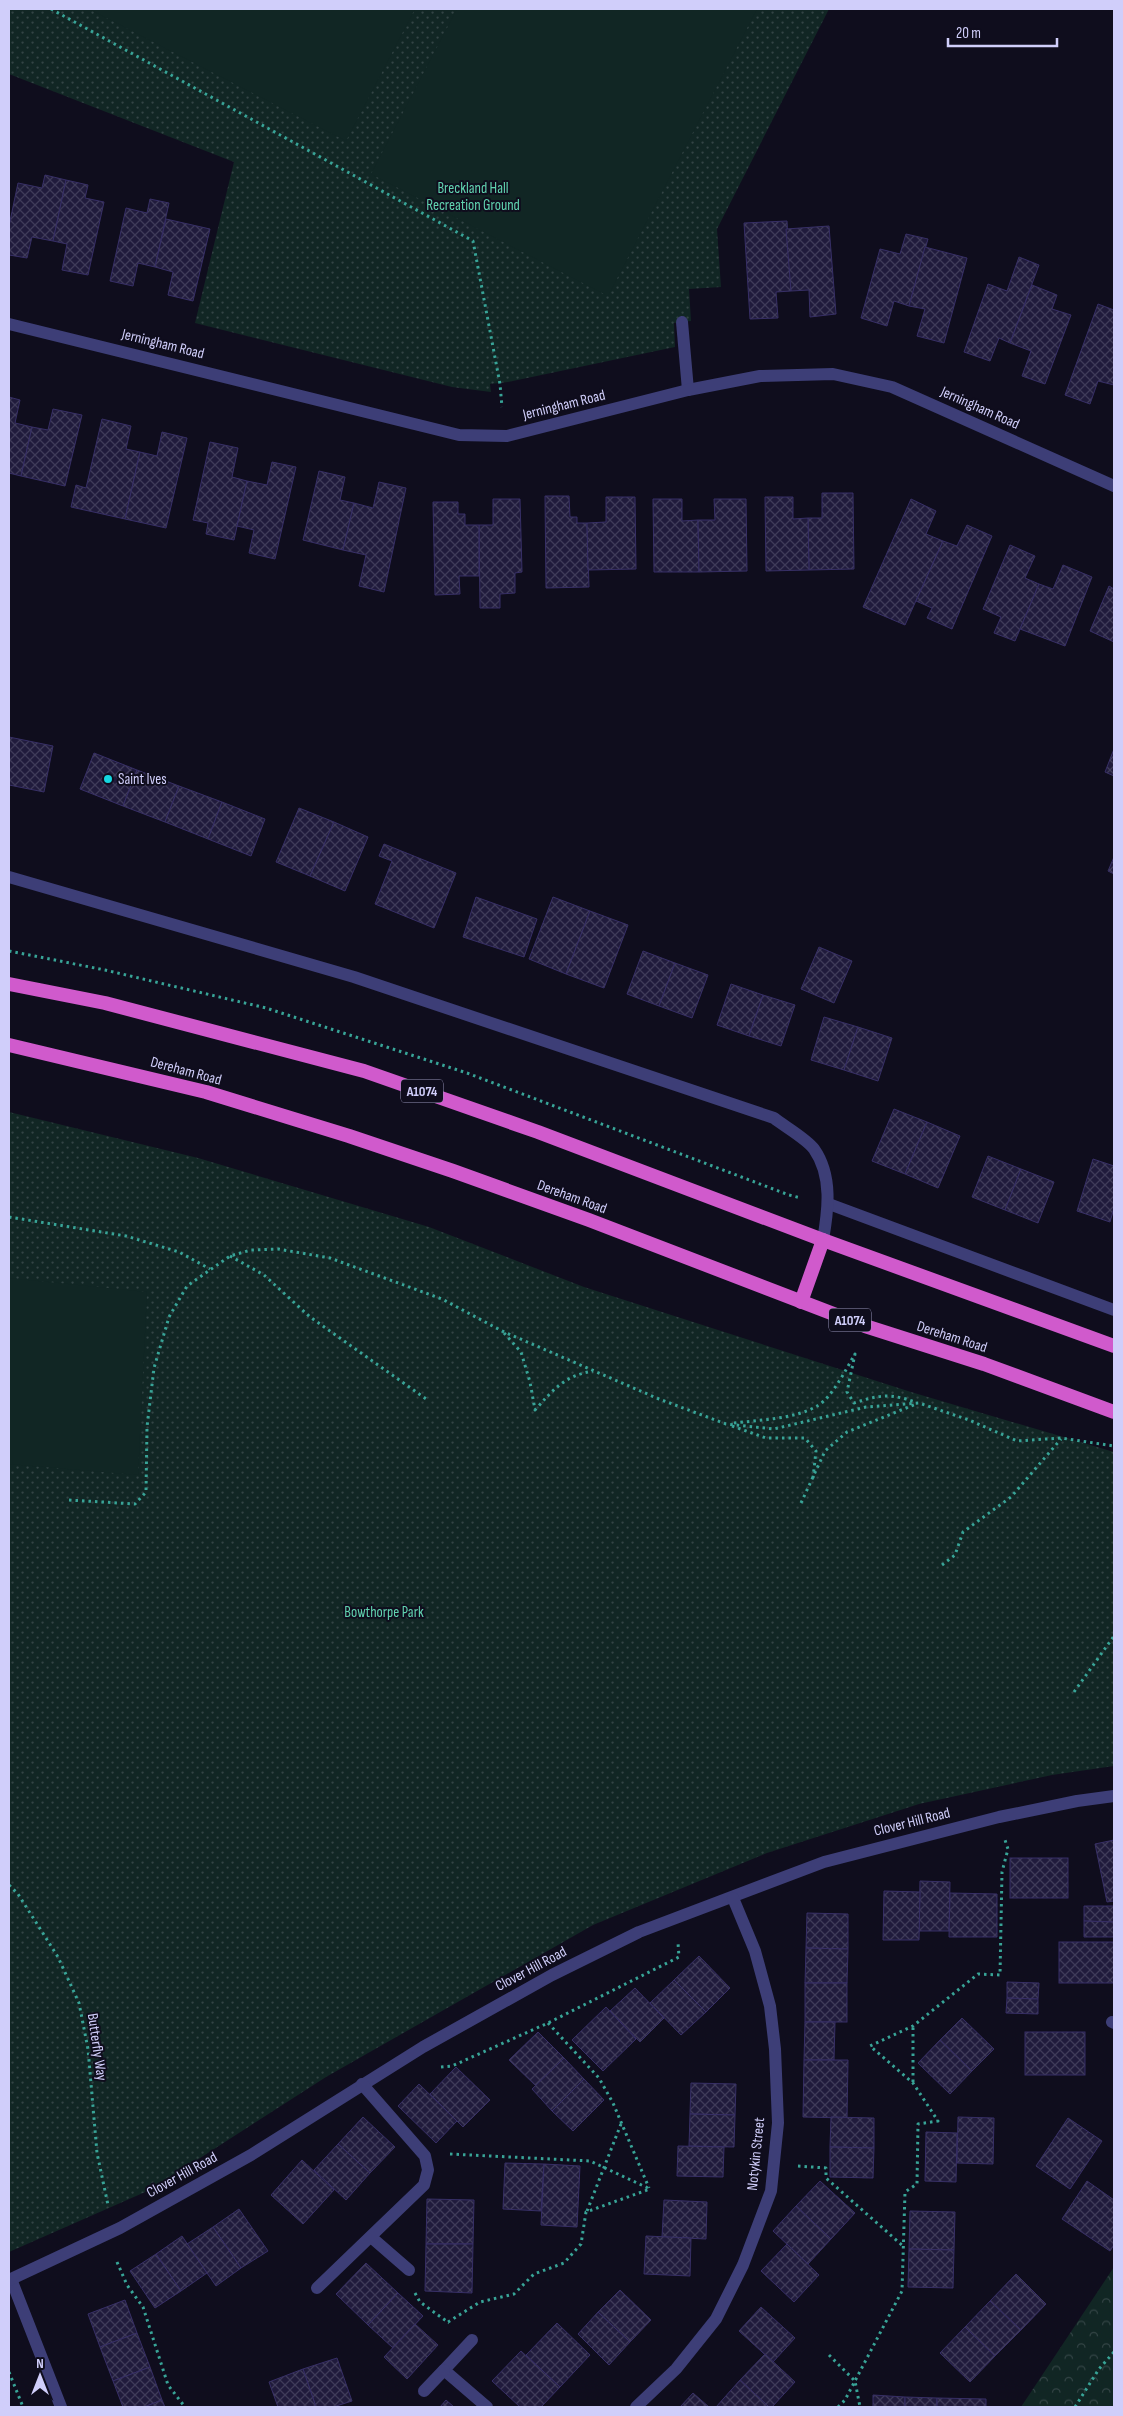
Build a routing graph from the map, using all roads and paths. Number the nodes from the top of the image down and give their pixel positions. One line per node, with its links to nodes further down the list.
1 (51, 9): 5 (path)
2 (682, 322): 4 (street)
3 (9, 324): 4 (street, Jerningham Road)
4 (688, 390): 6 (street, Jerningham Road)
5 (502, 407)
6 (1114, 486)
7 (9, 877): 10 (street)
8 (9, 984): 12 (highway, A1074)
9 (9, 1045): 15 (highway, Dereham Road / A1074)
10 (829, 1204): 12 (street); 16 (street)
11 (9, 1217): 14 (path)
12 (823, 1240): 15 (highway); 18 (highway, A1074)
13 (230, 1256): 14 (path); 17 (path); 20 (path)
14 (210, 1270): 27 (path)
15 (801, 1302): 22 (highway, Dereham Road / A1074)
16 (1114, 1310)
17 (502, 1331): 19 (path); 19 (path)
18 (1114, 1346)
19 (595, 1371): 23 (path)
20 (429, 1401)
21 (919, 1403): 23 (path); 23 (path); 24 (path); 26 (path)
22 (1114, 1412)
23 (726, 1424): 26 (path)
24 (1061, 1438): 25 (path); 29 (path)
25 (1114, 1446)
26 (813, 1478): 28 (path)
27 (68, 1500)
28 (801, 1503)
29 (942, 1565)
30 (1114, 1636): 31 (path)
31 (1074, 1692)
32 (1114, 1796): 33 (street, Clover Hill Road)
33 (998, 1817): 35 (street, Clover Hill Road); 38 (path)
34 (9, 1885): 48 (path, Butterfly Way)
35 (733, 1898): 36 (street, Clover Hill Road); 44 (street, Notykin Street)
36 (678, 1918): 37 (path); 39 (street, Clover Hill Road)
37 (548, 2023): 39 (path); 42 (path)
38 (913, 2026): 40 (path); 40 (path)
39 (423, 2047): 41 (street, Clover Hill Road)
40 (913, 2083): 50 (path)
41 (362, 2084): 43 (street); 48 (street, Clover Hill Road)
42 (621, 2123): 45 (path); 46 (path)
43 (425, 2156): 45 (path); 49 (street)
44 (775, 2164): 50 (path); 67 (street, Notykin Street)
45 (604, 2167): 46 (path); 47 (path)
46 (650, 2189): 47 (path)
47 (586, 2212): 55 (path)
48 (120, 2228): 53 (street, Clover Hill Road)
49 (371, 2237): 52 (street); 54 (street)
50 (903, 2247): 61 (path)
51 (117, 2262): 65 (path)
52 (409, 2270): 55 (path)
53 (10, 2280): 64 (street)
54 (317, 2288)
55 (448, 2322): 56 (path)
56 (472, 2340): 59 (street)
57 (1114, 2352): 70 (path)
58 (829, 2355): 61 (path)
59 (444, 2370): 62 (street); 66 (street)
60 (9, 2372): 63 (path)
61 (855, 2381): 68 (path); 69 (path)
62 (424, 2391)
63 (23, 2407)
64 (61, 2407)
65 (185, 2407)
66 (487, 2407)
67 (636, 2407)
68 (838, 2407)
69 (860, 2407)
70 (1075, 2407)

